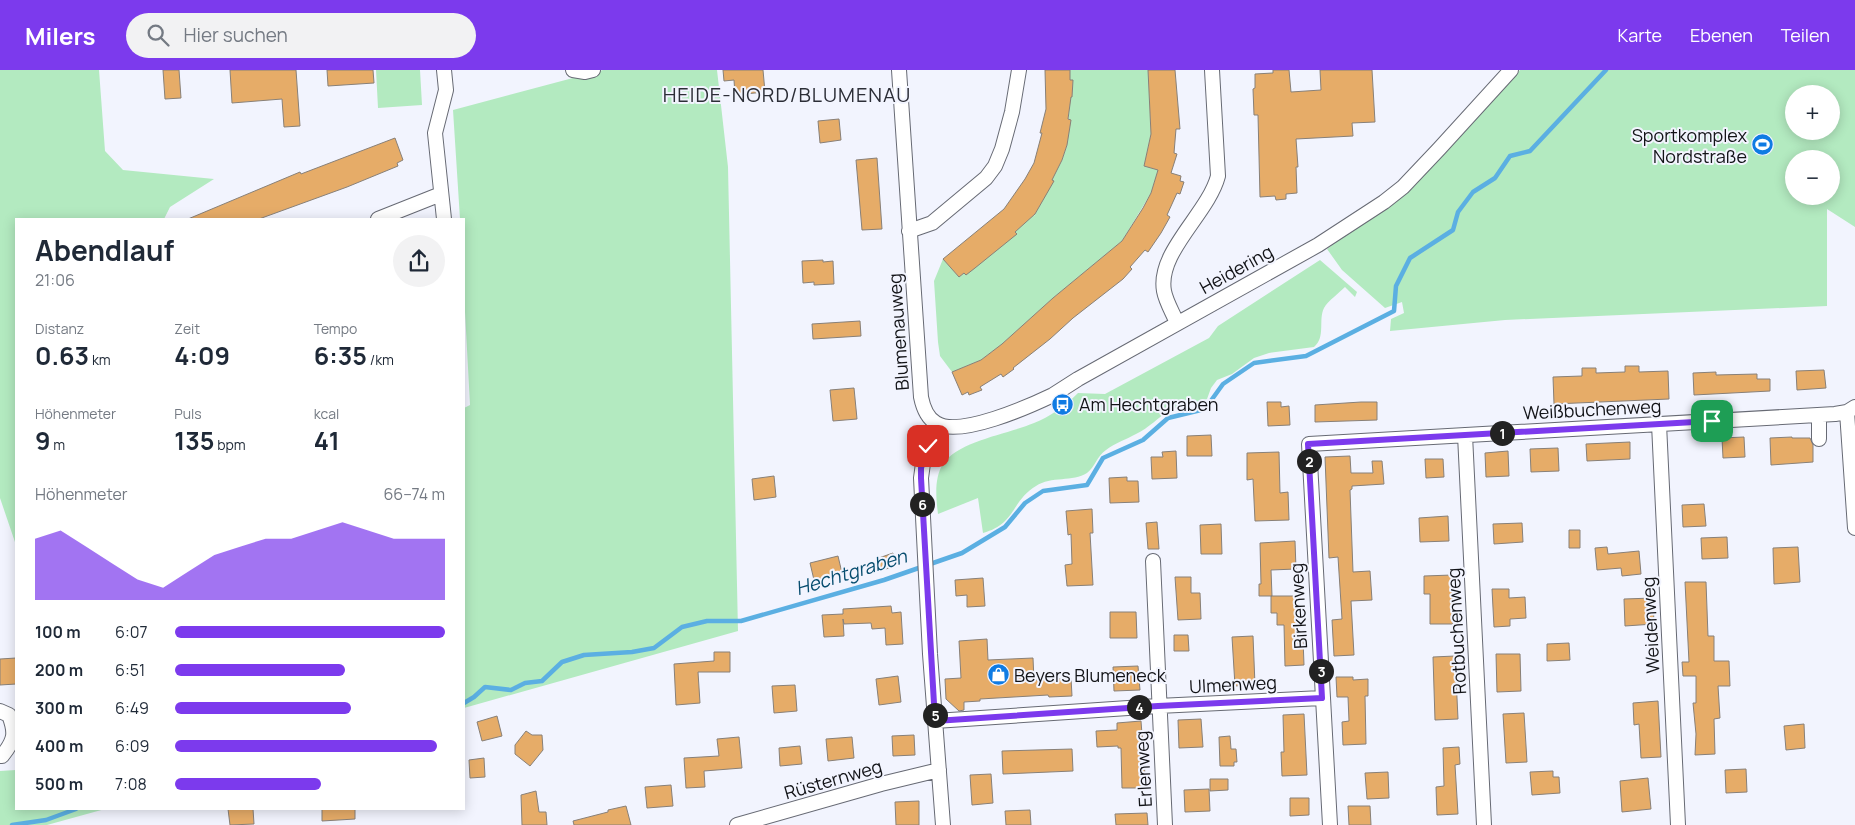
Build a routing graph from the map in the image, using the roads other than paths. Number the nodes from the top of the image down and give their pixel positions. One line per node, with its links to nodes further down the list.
1 (444, 70): 6 (street)
2 (899, 70): 9 (street, Blumenauweg)
3 (1019, 70): 9 (street)
4 (1212, 70): 10 (street)
5 (1511, 70): 10 (street, Heidering)
6 (441, 194): 7 (street); 8 (street)
7 (381, 218)
8 (444, 218)
9 (910, 231): 13 (street, Blumenauweg)
10 (1177, 323): 13 (street, Heidering)
11 (1851, 410): 12 (street, Weißbuchenweg); 18 (street)
12 (1818, 415): 14 (street, Weißbuchenweg); 16 (street)
13 (936, 423): 23 (street)
14 (1659, 424): 15 (street, Weißbuchenweg); 32 (street, Weidenweg)
15 (1465, 435): 17 (street, Weißbuchenweg); 31 (street, Rotbuchenweg)
16 (1819, 439)
17 (1308, 444): 20 (street, Birkenweg)
18 (1855, 528)
19 (1152, 561): 21 (street, Erlenweg)
20 (1322, 698): 21 (street, Ulmenweg); 30 (street, Birkenweg)
21 (1158, 706): 23 (street, Ulmenweg); 29 (street, Erlenweg)
22 (0, 711): 24 (street)
23 (935, 721): 25 (street)
24 (0, 756)
25 (939, 770): 26 (street, Rüsternweg); 28 (street)
26 (758, 822): 27 (street, Rüsternweg)
27 (737, 825)
28 (942, 825)
29 (1165, 825)
30 (1330, 825)
31 (1484, 825)
32 (1678, 825)

